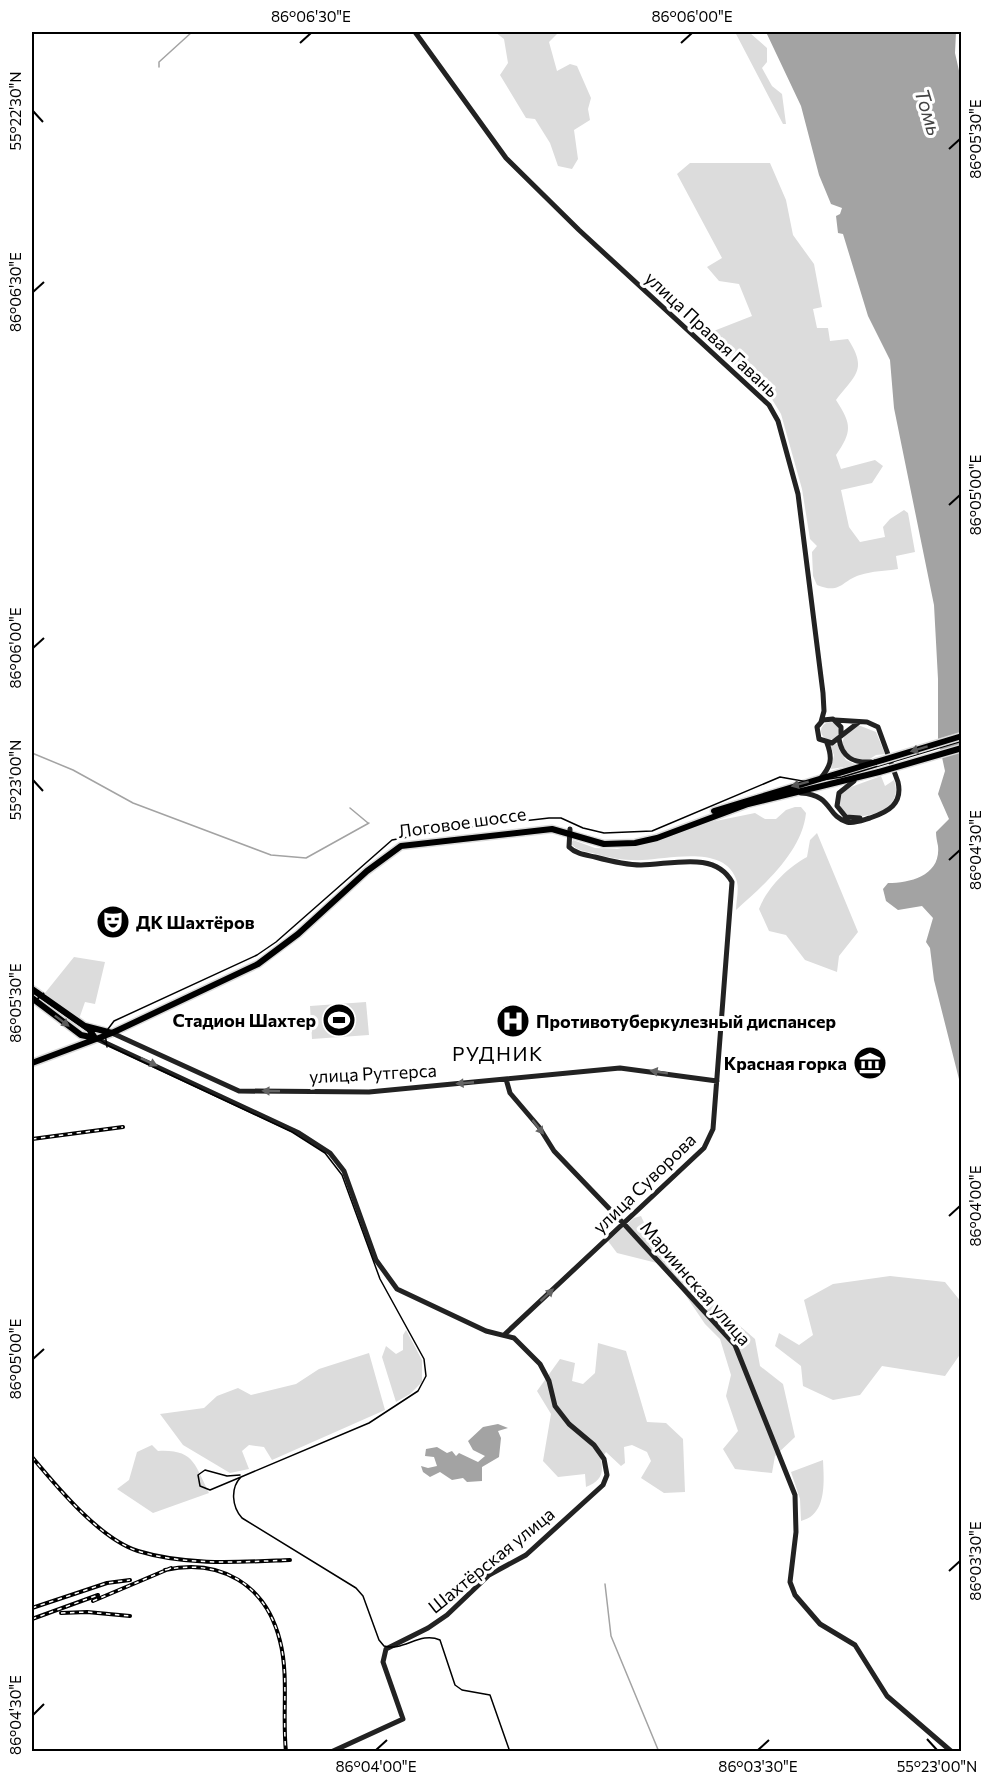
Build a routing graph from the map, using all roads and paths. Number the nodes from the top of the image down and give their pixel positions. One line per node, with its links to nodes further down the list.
1 (415, 32): 2 (main road, улица Правая Гавань)
2 (823, 693): 3 (main road, улица Правая Гавань); 4 (main road, улица Правая Гавань)
3 (834, 720): 4 (main road); 5 (main road); 7 (main road)
4 (821, 722): 8 (main road)
5 (860, 722): 7 (main road); 14 (main road)
6 (962, 736): 10 (main road, Логовое шоссе, one-way to 10, bridge)
7 (840, 737): 8 (main road); 10 (main road)
8 (827, 744): 11 (main road)
9 (962, 748): 12 (main road, Логовое шоссе, bridge)
10 (876, 762): 11 (main road, Логовое шоссе)
11 (820, 779): 15 (main road, Логовое шоссе, one-way to 15)
12 (854, 780): 13 (main road, Логовое шоссе); 14 (main road)
13 (801, 793): 14 (main road); 15 (main road, Логовое шоссе)
14 (873, 817)
15 (569, 830): 19 (main road, Логовое шоссе); 23 (main road, улица Суворова)
16 (32, 989): 18 (main road)
17 (32, 998): 20 (main road, one-way to 20)
18 (85, 1026): 19 (main road); 20 (main road)
19 (110, 1032): 20 (main road, Логовое шоссе); 24 (main road, улица Рутгерса)
20 (96, 1038): 21 (main road, Логовое шоссе); 25 (main road, one-way to 25)
21 (32, 1064)
22 (506, 1079): 23 (main road, улица Рутгерса, one-way to 22); 24 (main road, улица Рутгерса, one-way to 24); 26 (main road, Мариинская улица, one-way to 26)
23 (717, 1082): 26 (main road, улица Суворова)
24 (233, 1089): 25 (main road)
25 (231, 1101): 28 (main road)
26 (624, 1224): 27 (main road, улица Суворова, one-way to 26); 31 (main road, Мариинская улица)
27 (516, 1324): 28 (main road, улица Суворова); 29 (main road)
28 (504, 1335): 29 (main road)
29 (517, 1340): 30 (main road, Шахтёрская улица)
30 (331, 1752)
31 (951, 1752)

